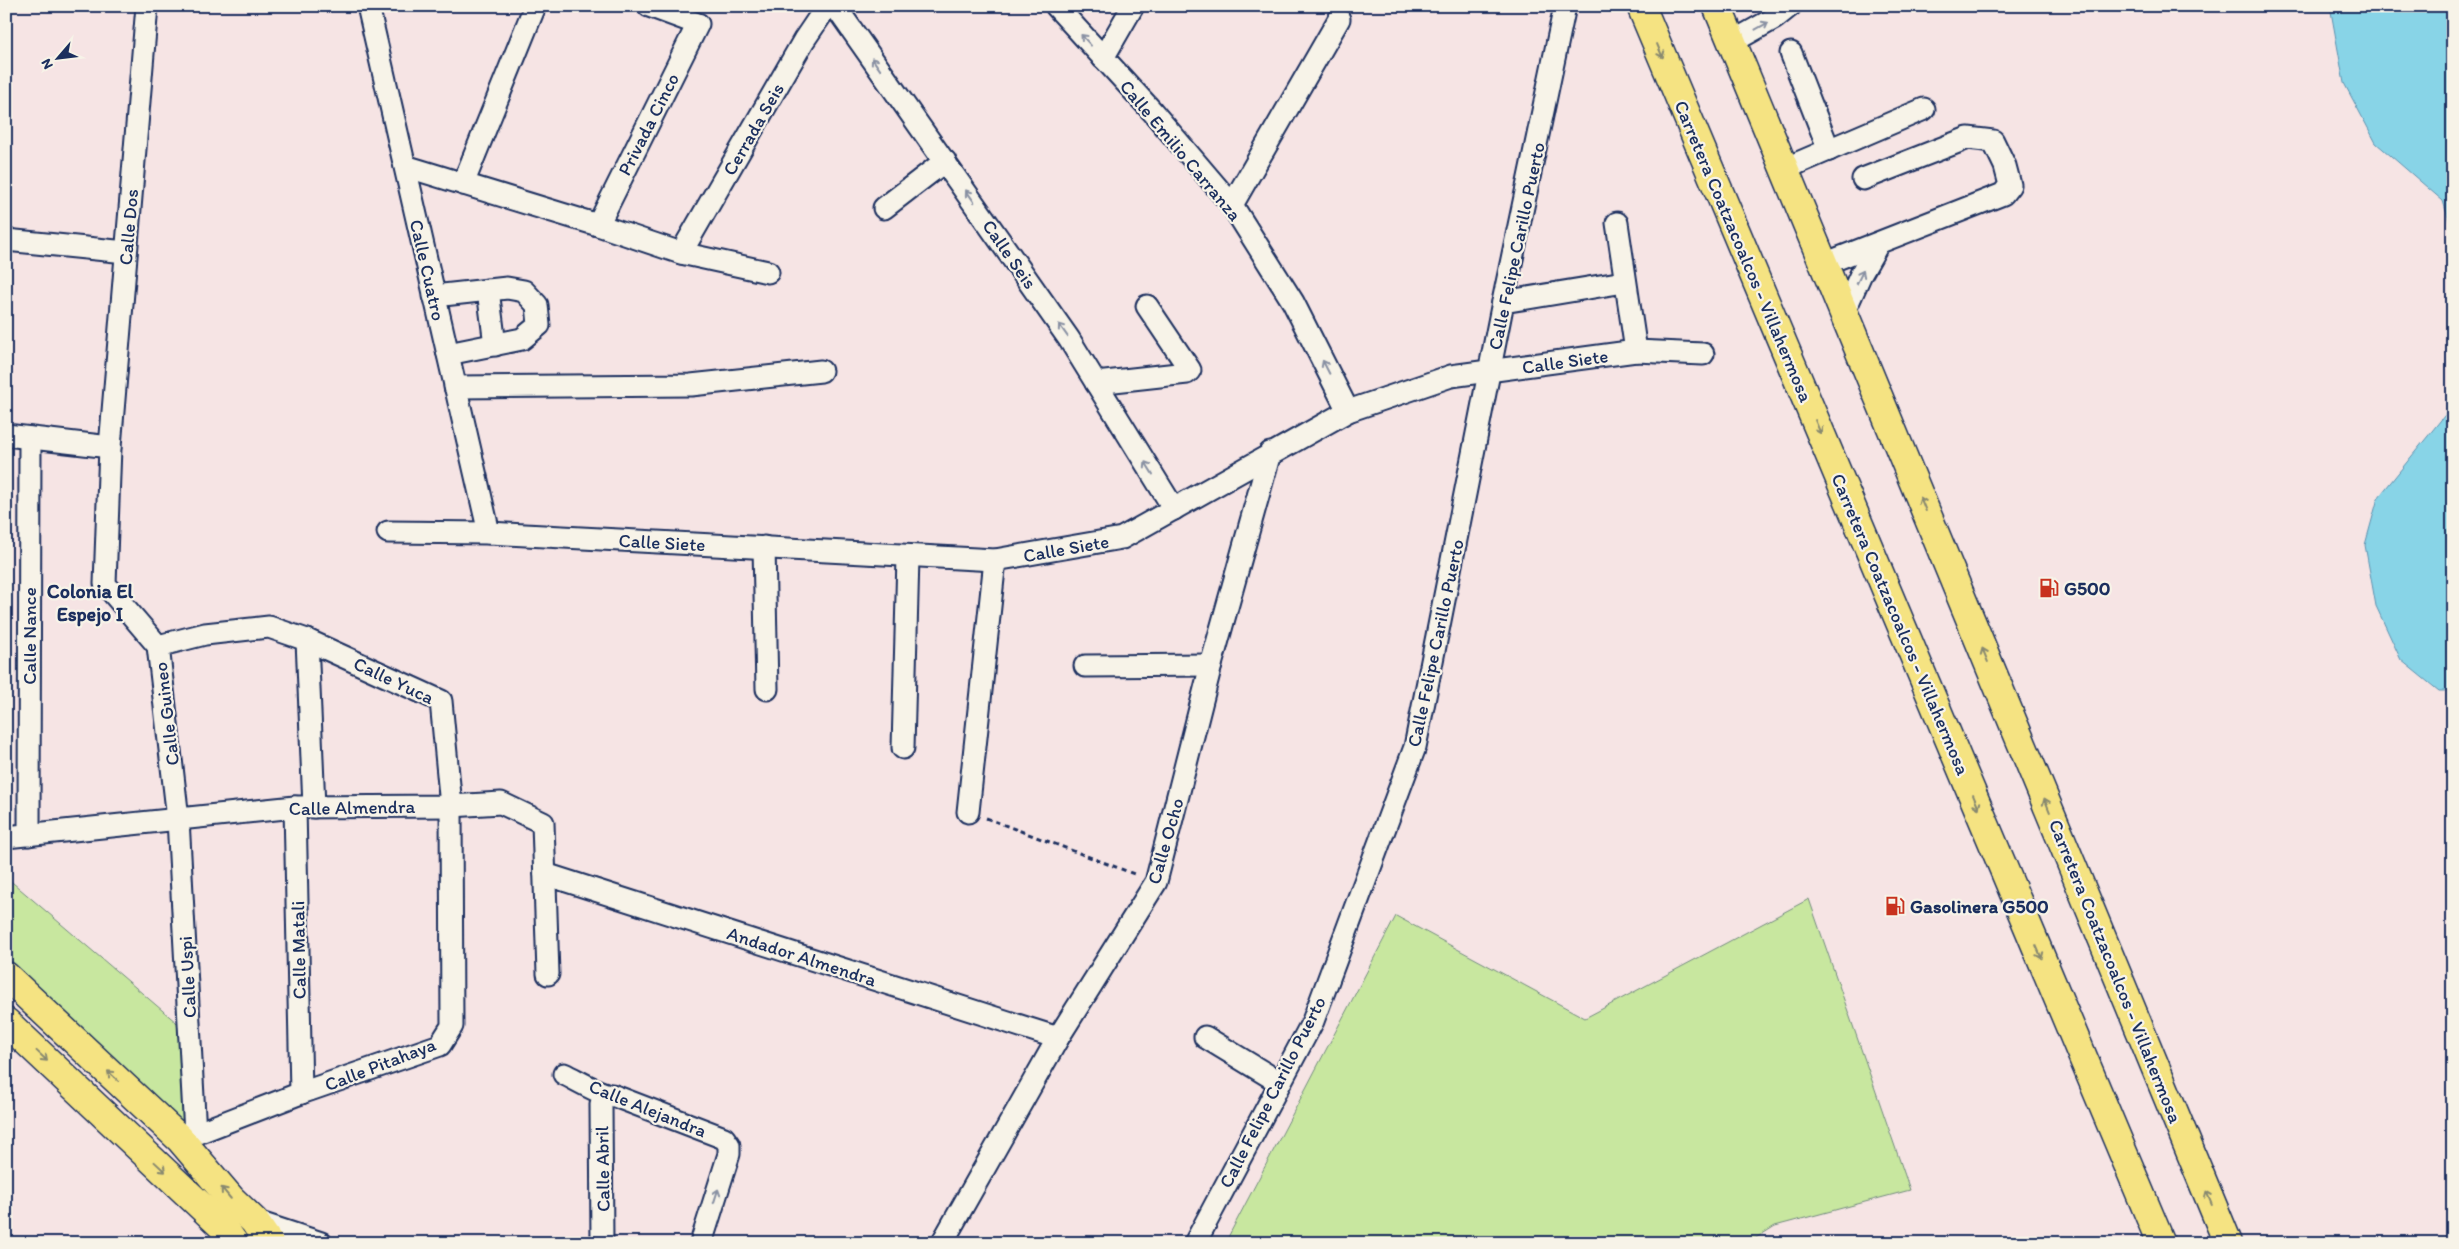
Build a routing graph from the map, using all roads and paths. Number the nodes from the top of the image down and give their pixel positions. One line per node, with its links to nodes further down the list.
1 (147, 6): 30 (street, Calle Dos)
2 (368, 6): 20 (street, Calle Cuatro)
3 (535, 6): 23 (street)
4 (649, 6): 27 (street, Privada Cinco)
5 (827, 6): 31 (street, Cerrada Seis)
6 (835, 6): 19 (street, Calle Seis, one-way to 6)
7 (1056, 6): 16 (street, Calle Emilio Carranza, one-way to 7)
8 (1133, 6): 16 (street)
9 (1565, 6): 37 (street, Calle Felipe Carillo Puerto)
10 (1641, 6): 90 (main road, Carretera Coatzacoalcos - Villahermosa, one-way to 90)
11 (1717, 6): 14 (main road, Carretera Coatzacoalcos - Villahermosa)
12 (1790, 6): 14 (street, one-way to 12)
13 (1339, 19): 24 (street)
14 (1732, 42): 21 (main road, Carretera Coatzacoalcos - Villahermosa)
15 (1791, 53): 18 (street)
16 (1103, 58): 24 (street, Calle Emilio Carranza)
17 (1924, 109): 18 (street)
18 (1829, 150): 21 (street)
19 (945, 161): 25 (street); 46 (street, Calle Seis, one-way to 19)
20 (405, 166): 23 (street); 36 (street, Calle Cuatro)
21 (1784, 169): 32 (main road, Carretera Coatzacoalcos - Villahermosa)
22 (1862, 179): 29 (street)
23 (463, 184): 27 (street)
24 (1232, 205): 48 (street, Calle Emilio Carranza, one-way to 24)
25 (884, 208)
26 (1617, 223): 34 (street)
27 (598, 225): 31 (street)
28 (6, 240): 30 (street)
29 (1878, 244): 32 (street); 39 (street, one-way to 29)
30 (126, 252): 51 (street, Calle Dos)
31 (682, 254): 33 (street)
32 (1824, 264): 39 (main road, Carretera Coatzacoalcos - Villahermosa)
33 (768, 272)
34 (1624, 282): 37 (street); 41 (street)
35 (488, 290): 36 (street); 40 (street); 40 (street)
36 (434, 296): 42 (street, Calle Cuatro)
37 (1503, 302): 45 (street, Calle Felipe Carillo Puerto)
38 (1147, 306): 46 (street)
39 (1844, 312): 91 (main road, Carretera Coatzacoalcos - Villahermosa, one-way to 39)
40 (495, 345): 42 (street)
41 (1636, 351): 43 (street, Calle Siete); 45 (street, Calle Siete)
42 (448, 354): 47 (street, Calle Cuatro)
43 (1703, 354)
44 (821, 371): 47 (street)
45 (1490, 372): 48 (street, Calle Siete); 79 (street, Calle Felipe Carillo Puerto)
46 (1096, 383): 53 (street, Calle Seis, one-way to 46)
47 (455, 387): 55 (street, Calle Cuatro)
48 (1348, 410): 52 (street, Calle Siete)
49 (6, 435): 50 (street)
50 (30, 438): 51 (street); 69 (street, Calle Nance)
51 (110, 448): 60 (street, Calle Guineo)
52 (1270, 453): 53 (street, Calle Siete); 62 (street, Calle Ocho)
53 (1174, 509): 58 (street, Calle Siete)
54 (388, 532): 55 (street, Calle Siete)
55 (489, 533): 56 (street, Calle Siete)
56 (764, 547): 57 (street, Calle Siete); 63 (street)
57 (908, 557): 58 (street, Calle Siete); 64 (street)
58 (995, 560): 67 (street)
59 (307, 640): 60 (street); 65 (street, Calle Yuca); 66 (street, Calle Matali)
60 (158, 646): 68 (street, Calle Guineo)
61 (1085, 666): 62 (street)
62 (1211, 666): 72 (street, Calle Ocho)
63 (767, 689)
64 (903, 748)
65 (451, 806): 66 (street, Calle Almendra); 71 (street, Calle Almendra); 80 (street, Calle Pitahaya)
66 (304, 807): 68 (street, Calle Almendra); 80 (street, Calle Matali)
67 (968, 812): 72 (path)
68 (178, 819): 69 (street, Calle Almendra); 82 (street, Calle Uspi)
69 (29, 835): 70 (street, Calle Almendra)
70 (6, 837)
71 (545, 874): 73 (street, Calle Almendra); 77 (street, Andador Almendra)
72 (1156, 882): 77 (street, Calle Ocho)
73 (548, 974)
74 (6, 976): 82 (main road, one-way to 74)
75 (6, 1022): 84 (main road, one-way to 84)
76 (1205, 1037): 79 (street)
77 (1058, 1038): 88 (street, Calle Ocho)
78 (564, 1074): 81 (street, Calle Alejandra)
79 (1279, 1082): 89 (street, Calle Felipe Carillo Puerto)
80 (301, 1093): 82 (street, Calle Pitahaya)
81 (604, 1095): 86 (street, Calle Abril); 87 (street, Calle Alejandra, one-way to 81)
82 (187, 1137): 83 (main road, one-way to 82)
83 (261, 1232): 85 (street)
84 (234, 1243)
85 (321, 1243)
86 (602, 1243)
87 (701, 1243)
88 (942, 1243)
89 (1195, 1243)
90 (2161, 1243)
91 (2228, 1243)

